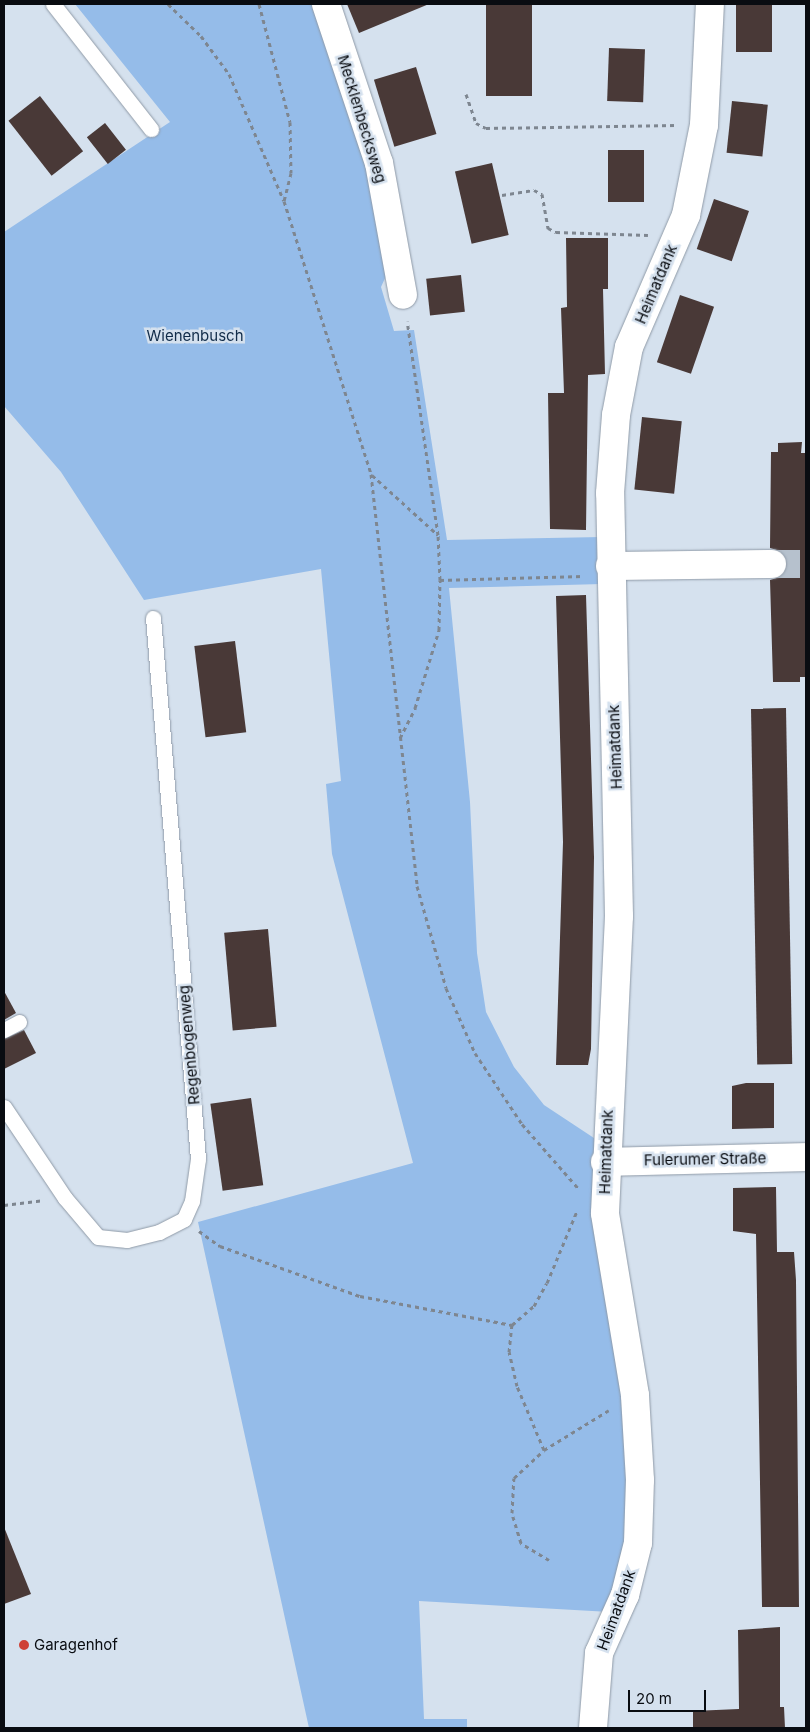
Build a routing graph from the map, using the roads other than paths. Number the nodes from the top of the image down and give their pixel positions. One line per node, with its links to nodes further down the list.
1 (53, 4): 4 (lane)
2 (326, 4): 5 (street, Mecklenbecksweg)
3 (710, 4): 7 (street, Heimatdank)
4 (152, 129)
5 (403, 295)
6 (772, 564): 7 (street)
7 (599, 571): 13 (street, Heimatdank)
8 (153, 618): 11 (lane, Regenbogenweg)
9 (19, 1022): 10 (lane)
10 (4, 1030)
11 (4, 1106)
12 (806, 1157): 13 (street, Fulerumer Straße)
13 (605, 1162): 14 (street, Heimatdank)
14 (593, 1728)

